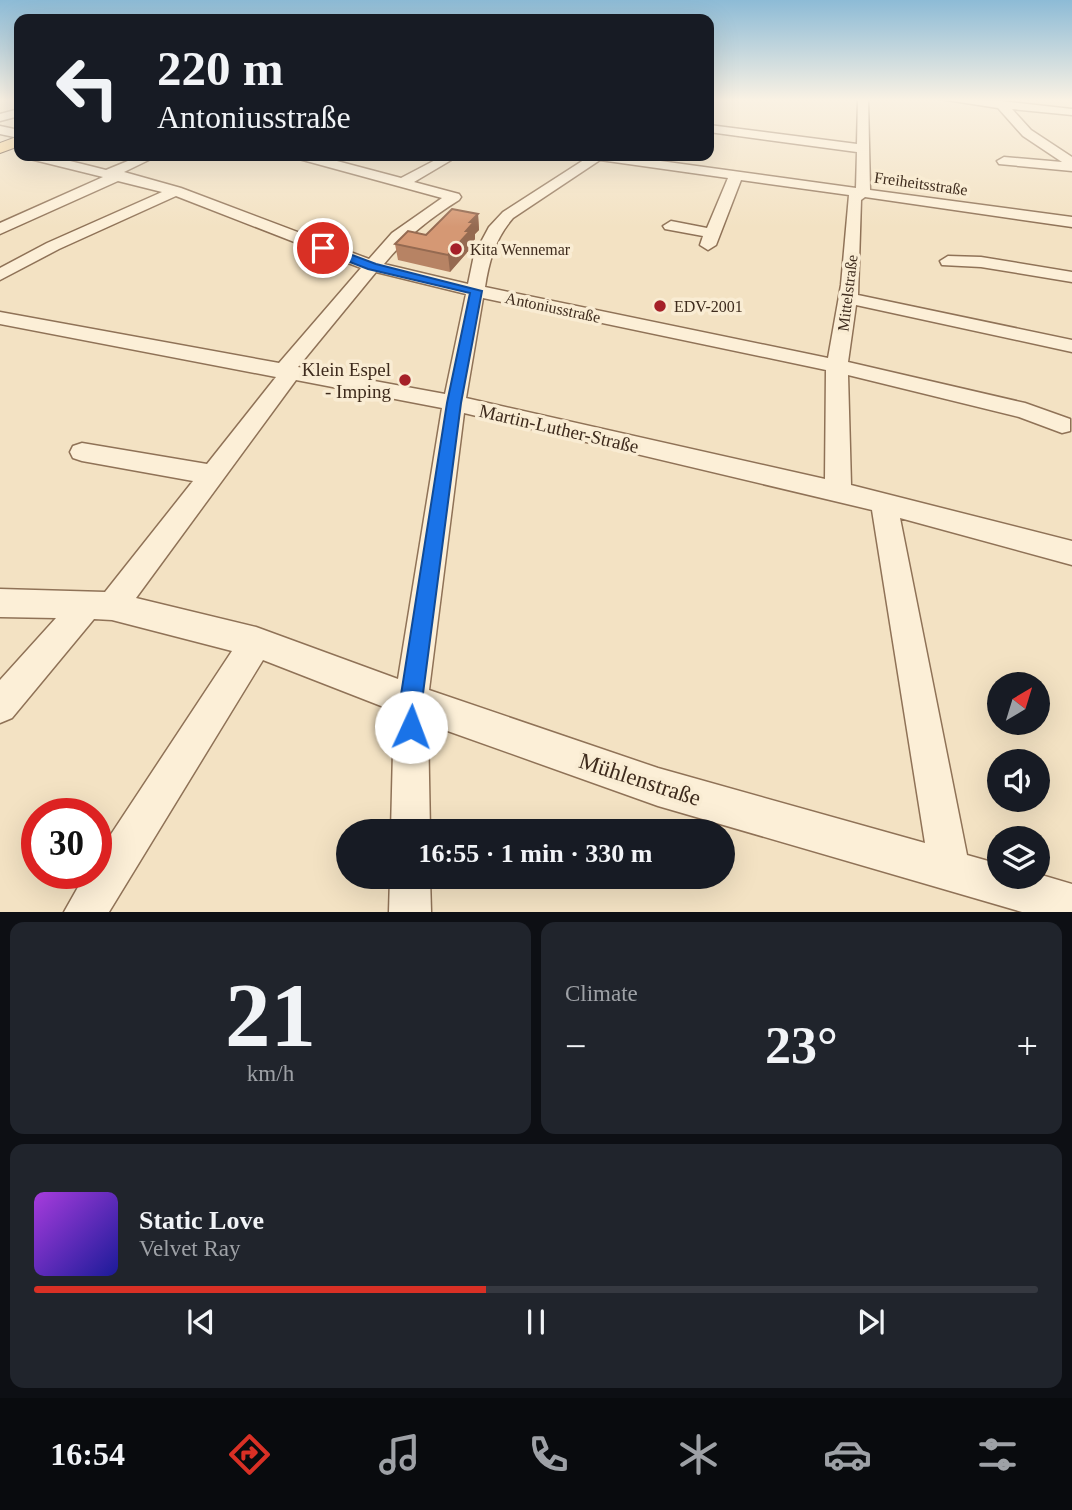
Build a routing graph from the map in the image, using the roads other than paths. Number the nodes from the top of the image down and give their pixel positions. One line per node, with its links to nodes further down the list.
1 (808, 142): 4 (street)
2 (863, 142): 4 (street, Mittelstraße)
3 (1039, 142): 12 (street)
4 (863, 149): 17 (street, Mittelstraße)
5 (57, 161): 13 (street, Antoniusstraße)
6 (140, 161): 13 (street)
7 (324, 161): 15 (street)
8 (443, 161): 15 (street)
9 (590, 161): 27 (street)
10 (634, 161): 14 (street, Freiheitsstraße)
11 (1004, 161): 12 (street)
12 (1072, 165)
13 (114, 174): 16 (street, Antoniusstraße); 20 (street)
14 (736, 175): 17 (street, Freiheitsstraße); 19 (street)
15 (402, 183): 24 (street)
16 (176, 191): 23 (street); 24 (street, Antoniusstraße)
17 (863, 192): 18 (street, Freiheitsstraße); 28 (street, Mittelstraße)
18 (1072, 222)
19 (671, 226)
20 (0, 229)
21 (948, 261): 26 (street)
22 (0, 263): 23 (street)
23 (18, 265): 25 (street)
24 (372, 267): 27 (street, Antoniusstraße); 32 (street)
25 (0, 275)
26 (1072, 277)
27 (476, 291): 31 (street, Antoniusstraße); 33 (street)
28 (848, 298): 30 (street); 31 (street, Mittelstraße)
29 (0, 318): 32 (street, Martin-Luther-Straße)
30 (1072, 346)
31 (837, 366): 34 (street, Antoniusstraße); 37 (street, Mittelstraße)
32 (286, 372): 33 (street, Martin-Luther-Straße); 36 (street)
33 (454, 403): 37 (street, Martin-Luther-Straße); 43 (street)
34 (1062, 425)
35 (82, 452): 36 (street)
36 (213, 475): 41 (street)
37 (838, 492): 38 (street, Martin-Luther-Straße)
38 (884, 503): 39 (street, Martin-Luther-Straße); 46 (street)
39 (1072, 553)
40 (0, 603): 41 (street, Mühlenstraße)
41 (100, 605): 42 (street, Mühlenstraße); 44 (street)
42 (256, 642): 43 (street, Mühlenstraße); 50 (street)
43 (411, 701): 45 (street); 46 (street, Mühlenstraße)
44 (0, 706)
45 (410, 819)
46 (950, 870): 48 (street, Mühlenstraße)
47 (410, 889): 51 (street)
48 (1036, 902): 49 (street, Mühlenstraße)
49 (1072, 905)
50 (85, 912)
51 (410, 912)

